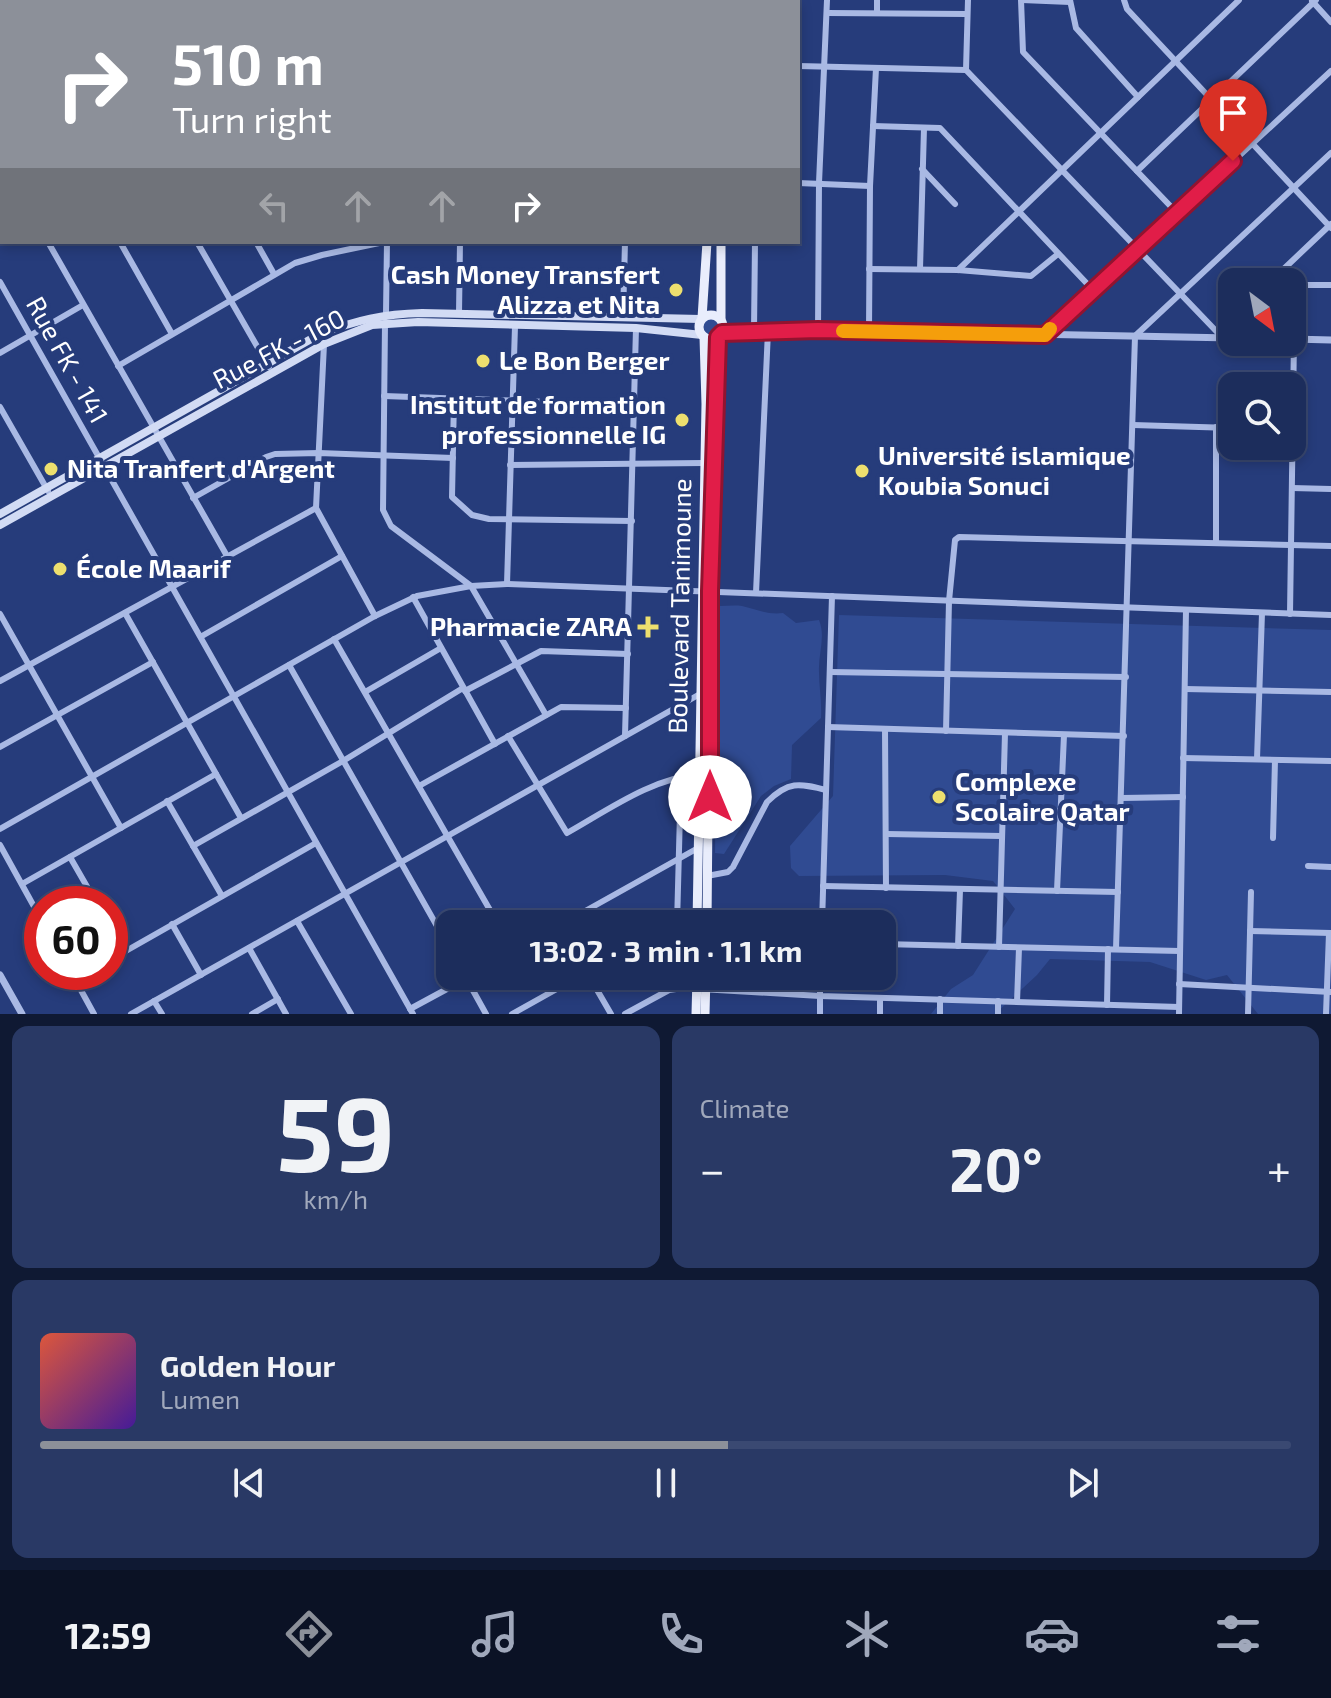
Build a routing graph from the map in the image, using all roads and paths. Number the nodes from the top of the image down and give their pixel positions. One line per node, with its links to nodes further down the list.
1 (827, 0): 9 (street)
2 (877, 0): 10 (street)
3 (968, 0): 11 (street)
4 (1021, 0): 7 (street); 23 (street)
5 (1124, 0): 13 (street)
6 (1239, 0): 13 (street)
7 (1070, 1): 19 (street)
8 (1313, 1): 12 (street); 20 (street)
9 (827, 13): 10 (street); 15 (street)
10 (877, 13): 11 (street)
11 (967, 14): 17 (street)
12 (1331, 22)
13 (1176, 61): 19 (street); 20 (street)
14 (800, 66): 15 (street)
15 (825, 67): 16 (street); 30 (street)
16 (876, 68): 17 (street); 21 (street)
17 (966, 70): 27 (street)
18 (1331, 71): 24 (street)
19 (1138, 97): 23 (street)
20 (1212, 99): 24 (street); 28 (street)
21 (873, 126): 22 (street); 31 (street)
22 (924, 128): 26 (street); 34 (street)
23 (1100, 133): 27 (street); 28 (street)
24 (1252, 144): 32 (street); 35 (street)
25 (1331, 153): 32 (street)
26 (922, 169): 33 (street); 52 (street)
27 (1062, 170): 34 (street); 48 (street)
28 (1137, 171): 35 (street)
29 (800, 183): 30 (street)
30 (819, 183): 31 (street); 70 (street)
31 (870, 186): 51 (street)
32 (1294, 188): 36 (street); 59 (street)
33 (955, 204)
34 (1018, 211): 49 (street); 53 (street)
35 (1177, 213): 48 (street)
36 (1330, 226): 50 (street)
37 (51, 244): 61 (street)
38 (121, 244): 76 (street)
39 (198, 244): 60 (street)
40 (257, 244): 54 (street)
41 (376, 244): 54 (street)
42 (386, 244): 63 (street)
43 (460, 244): 62 (street)
44 (625, 244): 65 (street)
45 (707, 244): 64 (main road)
46 (721, 244): 66 (main road)
47 (755, 244): 71 (street)
48 (1138, 249): 58 (street); 59 (street)
49 (1058, 254): 53 (street); 58 (street)
50 (1285, 268)
51 (869, 269): 52 (street); 73 (street)
52 (920, 269): 53 (street)
53 (958, 270)
54 (274, 274): 60 (street)
55 (0, 282): 77 (street, Rue FK - 141)
56 (1306, 285): 57 (street)
57 (1331, 285)
58 (1093, 290): 79 (street)
59 (1181, 294): 80 (street); 82 (street)
60 (230, 300): 76 (street); 89 (street)
61 (83, 305): 77 (street); 88 (street)
62 (459, 316): 63 (main road, Rue FK - 160); 65 (main road, Rue FK - 160)
63 (386, 318): 67 (main road, Rue FK - 160); 68 (main road, Rue FK - 160); 90 (street)
64 (702, 318): 65 (main road, Rue FK - 160); 66 (main road); 81 (main road)
65 (623, 319)
66 (721, 319): 74 (street); 78 (main road)
67 (371, 321): 86 (main road, Rue FK - 160); 89 (main road, Rue FK - 160)
68 (515, 326): 69 (main road, Rue FK - 160); 92 (street)
69 (636, 328): 81 (main road, Rue FK - 160); 93 (street)
70 (818, 330): 72 (street); 73 (street)
71 (754, 331): 72 (street); 74 (street)
72 (768, 331): 126 (street)
73 (869, 331): 79 (street)
74 (742, 332): 78 (street)
75 (1218, 332): 80 (street)
76 (172, 334): 88 (street)
77 (30, 335): 87 (street); 102 (street, Rue FK - 141)
78 (720, 335): 81 (main road); 125 (main road, Boulevard Tanimoune)
79 (1045, 335): 82 (street)
80 (1215, 335): 82 (street); 83 (street)
81 (703, 336): 103 (main road, Boulevard Tanimoune)
82 (1135, 336): 95 (street)
83 (1218, 336)
84 (1306, 339): 85 (street)
85 (1331, 340)
86 (324, 344): 89 (main road, Rue FK - 160); 98 (street)
87 (0, 353)
88 (118, 366): 97 (street)
89 (270, 368): 97 (main road, Rue FK - 160)
90 (384, 396): 91 (street); 99 (street)
91 (454, 398): 92 (street); 100 (street)
92 (512, 400): 93 (street); 105 (street)
93 (634, 405): 104 (street)
94 (0, 407): 108 (street)
95 (1133, 425): 96 (street); 115 (street)
96 (1216, 427): 116 (street)
97 (155, 433): 102 (main road, Rue FK - 160); 109 (street)
98 (319, 453): 99 (street); 109 (street); 110 (street)
99 (384, 457): 100 (street); 123 (street)
100 (453, 458): 112 (street)
101 (1292, 460): 106 (street)
102 (102, 462): 108 (main road, Rue FK - 160); 122 (street, Rue FK - 141)
103 (704, 463): 104 (street); 125 (main road, Boulevard Tanimoune)
104 (633, 464): 105 (street); 113 (street)
105 (510, 465): 112 (street)
106 (1292, 488): 107 (street); 117 (street)
107 (1331, 489)
108 (49, 492): 111 (main road, Rue FK - 160); 114 (main road, Rue FK - 160)
109 (193, 498): 119 (street)
110 (316, 508): 119 (street); 120 (street)
111 (0, 514)
112 (509, 519): 113 (street); 121 (street)
113 (632, 521): 124 (street)
114 (0, 525)
115 (1130, 541): 116 (street); 129 (street); 130 (street)
116 (1216, 543): 117 (street)
117 (1291, 546): 118 (street); 135 (street)
118 (1331, 546)
119 (227, 556): 122 (street)
120 (342, 556): 137 (street); 138 (street)
121 (507, 584): 123 (street); 124 (street)
122 (174, 586): 132 (street); 138 (street, Rue FK - 141)
123 (471, 586): 128 (street); 143 (street)
124 (630, 588): 125 (street); 141 (street)
125 (706, 591): 126 (street); 155 (main road, Boulevard Tanimoune); 206 (main road, Boulevard Tanimoune)
126 (756, 593): 127 (street)
127 (832, 596): 129 (street); 146 (street)
128 (413, 597): 137 (street); 140 (street)
129 (949, 601): 130 (street); 147 (street)
130 (1128, 608): 131 (street); 148 (street)
131 (1186, 610): 133 (street); 150 (street)
132 (125, 613): 142 (street); 144 (street)
133 (1262, 613): 135 (street); 152 (street)
134 (0, 614): 144 (street)
135 (1290, 614): 136 (street)
136 (1331, 615)
137 (375, 616): 139 (street)
138 (202, 636): 156 (street, Rue FK - 141)
139 (334, 639): 145 (street); 153 (street)
140 (441, 648): 151 (street); 153 (street)
141 (628, 654): 143 (street); 157 (street)
142 (153, 662): 158 (street); 160 (street)
143 (514, 663): 151 (street); 159 (street)
144 (29, 665): 149 (street); 158 (street)
145 (289, 665): 156 (street); 175 (street)
146 (830, 672): 147 (street); 161 (street)
147 (947, 674): 148 (street); 163 (street)
148 (1126, 677): 169 (street)
149 (0, 681)
150 (1185, 689): 152 (street); 172 (street)
151 (464, 690): 165 (street); 170 (street)
152 (1259, 691): 154 (street); 173 (street)
153 (365, 692): 165 (street)
154 (1331, 692)
155 (700, 694): 168 (street); 178 (main road, Boulevard Tanimoune)
156 (234, 695): 160 (street); 184 (street, Rue FK - 141)
157 (626, 708): 159 (street); 168 (street)
158 (57, 715): 171 (street); 179 (street)
159 (546, 715): 167 (street)
160 (186, 722): 177 (street); 179 (street)
161 (828, 727): 162 (street); 183 (street)
162 (885, 729): 163 (street); 193 (street)
163 (946, 731): 164 (street)
164 (1005, 733): 166 (street); 195 (street)
165 (389, 734): 175 (street); 181 (street)
166 (1064, 735): 169 (street); 189 (street)
167 (508, 736): 170 (street); 182 (street)
168 (625, 736): 182 (street)
169 (1124, 736): 186 (street)
170 (495, 744): 181 (street)
171 (0, 747)
172 (1183, 758): 173 (street); 185 (street)
173 (1257, 759): 174 (street)
174 (1275, 760): 176 (street); 196 (street)
175 (343, 761): 184 (street); 203 (street)
176 (1331, 761)
177 (216, 774): 187 (street); 190 (street)
178 (700, 774): 180 (street); 200 (main road, Boulevard Tanimoune)
179 (91, 776): 191 (street); 192 (street)
180 (681, 776): 182 (street); 202 (street)
181 (419, 786): 194 (street)
182 (537, 786): 194 (street)
183 (826, 790): 206 (street); 209 (street)
184 (287, 792): 190 (street); 197 (street, Rue FK - 141)
185 (1183, 797): 186 (street); 238 (street)
186 (1122, 798): 188 (street)
187 (167, 801): 191 (street); 199 (street)
188 (1121, 809): 189 (street); 215 (street)
189 (1060, 810): 214 (street)
190 (241, 818): 199 (street)
191 (121, 828): 201 (street)
192 (0, 829)
193 (887, 834): 195 (street); 211 (street)
194 (447, 836): 203 (street); 219 (street)
195 (1001, 836): 213 (street)
196 (1273, 838)
197 (316, 843): 217 (street, Rue FK - 141); 218 (street)
198 (0, 845): 207 (street)
199 (193, 846): 218 (street)
200 (698, 848): 202 (street); 222 (main road, Boulevard Tanimoune)
201 (70, 857): 207 (street); 208 (street)
202 (677, 860): 220 (street); 221 (street)
203 (401, 862): 217 (street); 227 (street)
204 (1308, 866): 205 (street)
205 (1331, 867)
206 (707, 876): 223 (main road, Boulevard Tanimoune)
207 (22, 884): 210 (street)
208 (87, 886)
209 (823, 886): 211 (street); 224 (street)
210 (24, 888)
211 (886, 888): 212 (street)
212 (960, 890): 213 (street); 231 (street)
213 (1000, 891): 214 (street); 232 (street)
214 (1057, 891): 215 (street)
215 (1118, 892): 237 (street)
216 (1251, 892): 228 (street)
217 (345, 894): 225 (street); 265 (street, Rue FK - 141)
218 (222, 896): 226 (street)
219 (490, 910)
220 (587, 910)
221 (676, 910)
222 (697, 910)
223 (707, 910)
224 (822, 910)
225 (297, 921): 233 (street); 272 (street)
226 (172, 924): 235 (street); 240 (street)
227 (436, 924)
228 (1250, 931): 229 (street); 242 (street)
229 (1330, 933): 253 (street)
230 (896, 944): 231 (street)
231 (958, 946): 232 (street)
232 (999, 947): 234 (street)
233 (249, 948): 240 (street); 256 (street)
234 (1019, 948): 236 (street); 260 (street)
235 (128, 949)
236 (1108, 949): 237 (street); 262 (street)
237 (1116, 949): 238 (street)
238 (1180, 951): 241 (street)
239 (0, 975): 266 (street)
240 (201, 975): 258 (street)
241 (1179, 984): 242 (street); 264 (street)
242 (1249, 988): 253 (street); 285 (street)
243 (81, 990): 267 (street)
244 (447, 990): 265 (street)
245 (474, 990): 273 (street)
246 (555, 990): 274 (street)
247 (597, 990): 275 (street)
248 (673, 990): 276 (street)
249 (701, 990): 277 (main road)
250 (701, 990): 278 (main road)
251 (731, 990): 254 (street)
252 (820, 990): 254 (street)
253 (1329, 992): 286 (street)
254 (820, 996): 255 (street); 279 (street)
255 (880, 998): 257 (street); 280 (street)
256 (278, 999): 270 (street); 271 (street)
257 (940, 999): 259 (street); 281 (street)
258 (154, 1001): 268 (street); 269 (street)
259 (998, 1001): 260 (street); 282 (street)
260 (1017, 1002): 261 (street)
261 (1055, 1004): 262 (street); 283 (street)
262 (1107, 1005): 263 (street)
263 (1116, 1005): 264 (street); 284 (street)
264 (1179, 1010)
265 (412, 1012)
266 (22, 1014)
267 (94, 1014)
268 (131, 1014)
269 (162, 1014)
270 (252, 1014)
271 (286, 1014)
272 (351, 1014)
273 (486, 1014)
274 (512, 1014)
275 (611, 1014)
276 (625, 1014)
277 (696, 1014)
278 (705, 1014)
279 (820, 1014)
280 (880, 1014)
281 (940, 1014)
282 (998, 1014)
283 (1055, 1014)
284 (1116, 1014)
285 (1248, 1014)
286 (1326, 1014)

